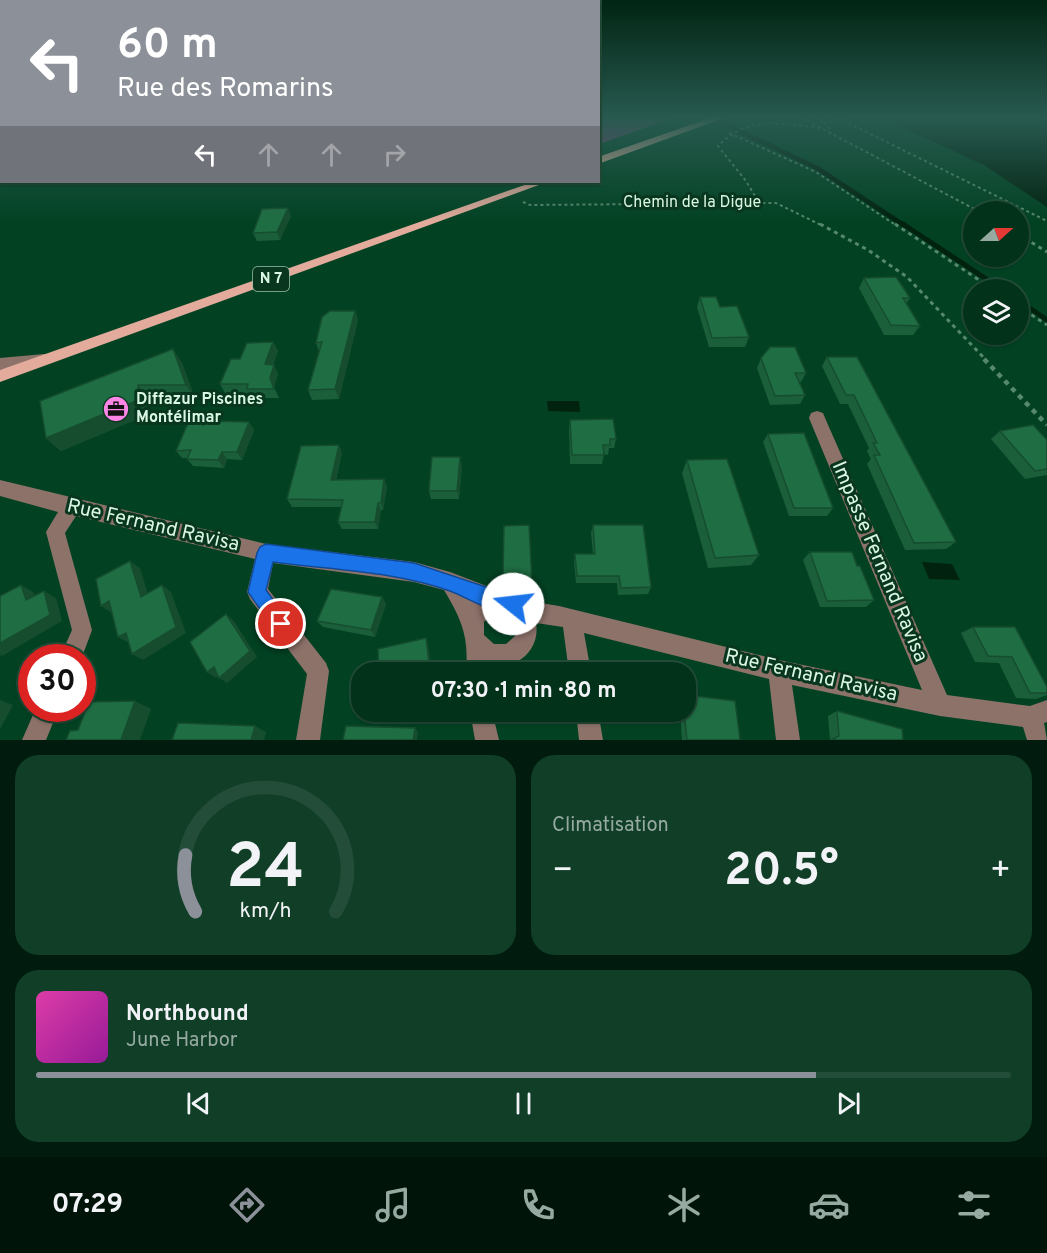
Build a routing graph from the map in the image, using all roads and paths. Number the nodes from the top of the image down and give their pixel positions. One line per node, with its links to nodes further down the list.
1 (622, 153): 6 (main road)
2 (723, 153): 9 (path)
3 (775, 153): 14 (path)
4 (870, 153): 10 (path)
5 (910, 153): 11 (path)
6 (600, 160)
7 (539, 183): 8 (main road, N 7)
8 (508, 193): 9 (path, Chemin de la Digue); 17 (main road, N 7)
9 (759, 202): 21 (path, Chemin de la Digue)
10 (963, 203)
11 (1047, 221)
12 (1029, 241): 13 (path)
13 (1047, 252)
14 (977, 279)
15 (1029, 313): 16 (path)
16 (1047, 325)
17 (50, 358): 18 (street); 19 (main road, N 7)
18 (0, 364)
19 (0, 376)
20 (817, 418): 38 (street, Impasse Fernand Ravisa)
21 (1047, 425)
22 (0, 488): 23 (street, Rue Fernand Ravisa)
23 (72, 507): 24 (street, Rue Fernand Ravisa); 31 (street)
24 (266, 553): 25 (street, Rue Fernand Ravisa); 43 (street)
25 (450, 582): 26 (street, Rue Fernand Ravisa); 29 (street)
26 (496, 601): 27 (street); 29 (street)
27 (519, 610): 28 (street, Rue Fernand Ravisa); 30 (street)
28 (566, 618): 30 (street); 36 (street); 37 (street, Rue Fernand Ravisa)
29 (474, 625): 32 (street)
30 (525, 635): 35 (street)
31 (76, 644)
32 (479, 647): 33 (street); 34 (street)
33 (478, 662)
34 (502, 662)
35 (507, 662)
36 (577, 662)
37 (779, 671): 38 (street, Rue Fernand Ravisa); 45 (street)
38 (940, 705): 39 (street, Rue Fernand Ravisa)
39 (1039, 714): 46 (street)
40 (42, 722): 42 (street)
41 (589, 722): 44 (street)
42 (34, 740)
43 (308, 740)
44 (591, 740)
45 (788, 740)
46 (1039, 740)

